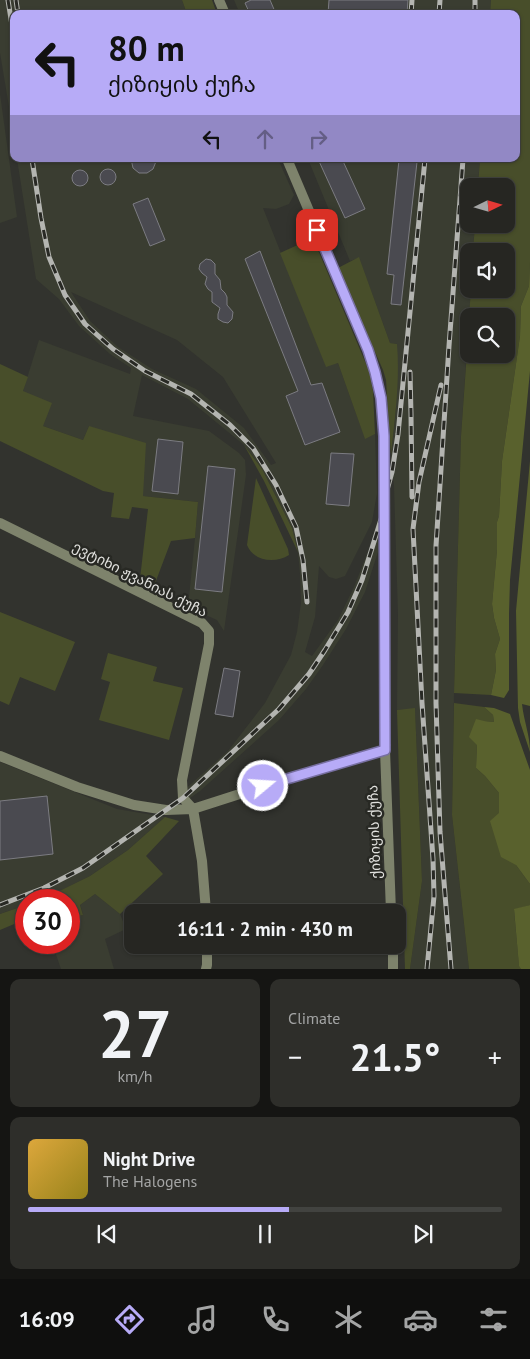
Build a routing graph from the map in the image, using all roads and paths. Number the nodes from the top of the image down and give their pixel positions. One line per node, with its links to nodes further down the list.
1 (288, 162): 3 (street, ქიზიყის ქუჩა)
2 (0, 523): 5 (street, ევტიხი ჟვანიას ქუჩა)
3 (385, 750): 5 (street); 7 (street, ქიზიყის ქუჩა)
4 (0, 756): 5 (street)
5 (193, 809): 6 (street)
6 (205, 904)
7 (391, 904)
8 (207, 954): 10 (street)
9 (392, 954): 11 (street)
10 (206, 969)
11 (393, 969)

